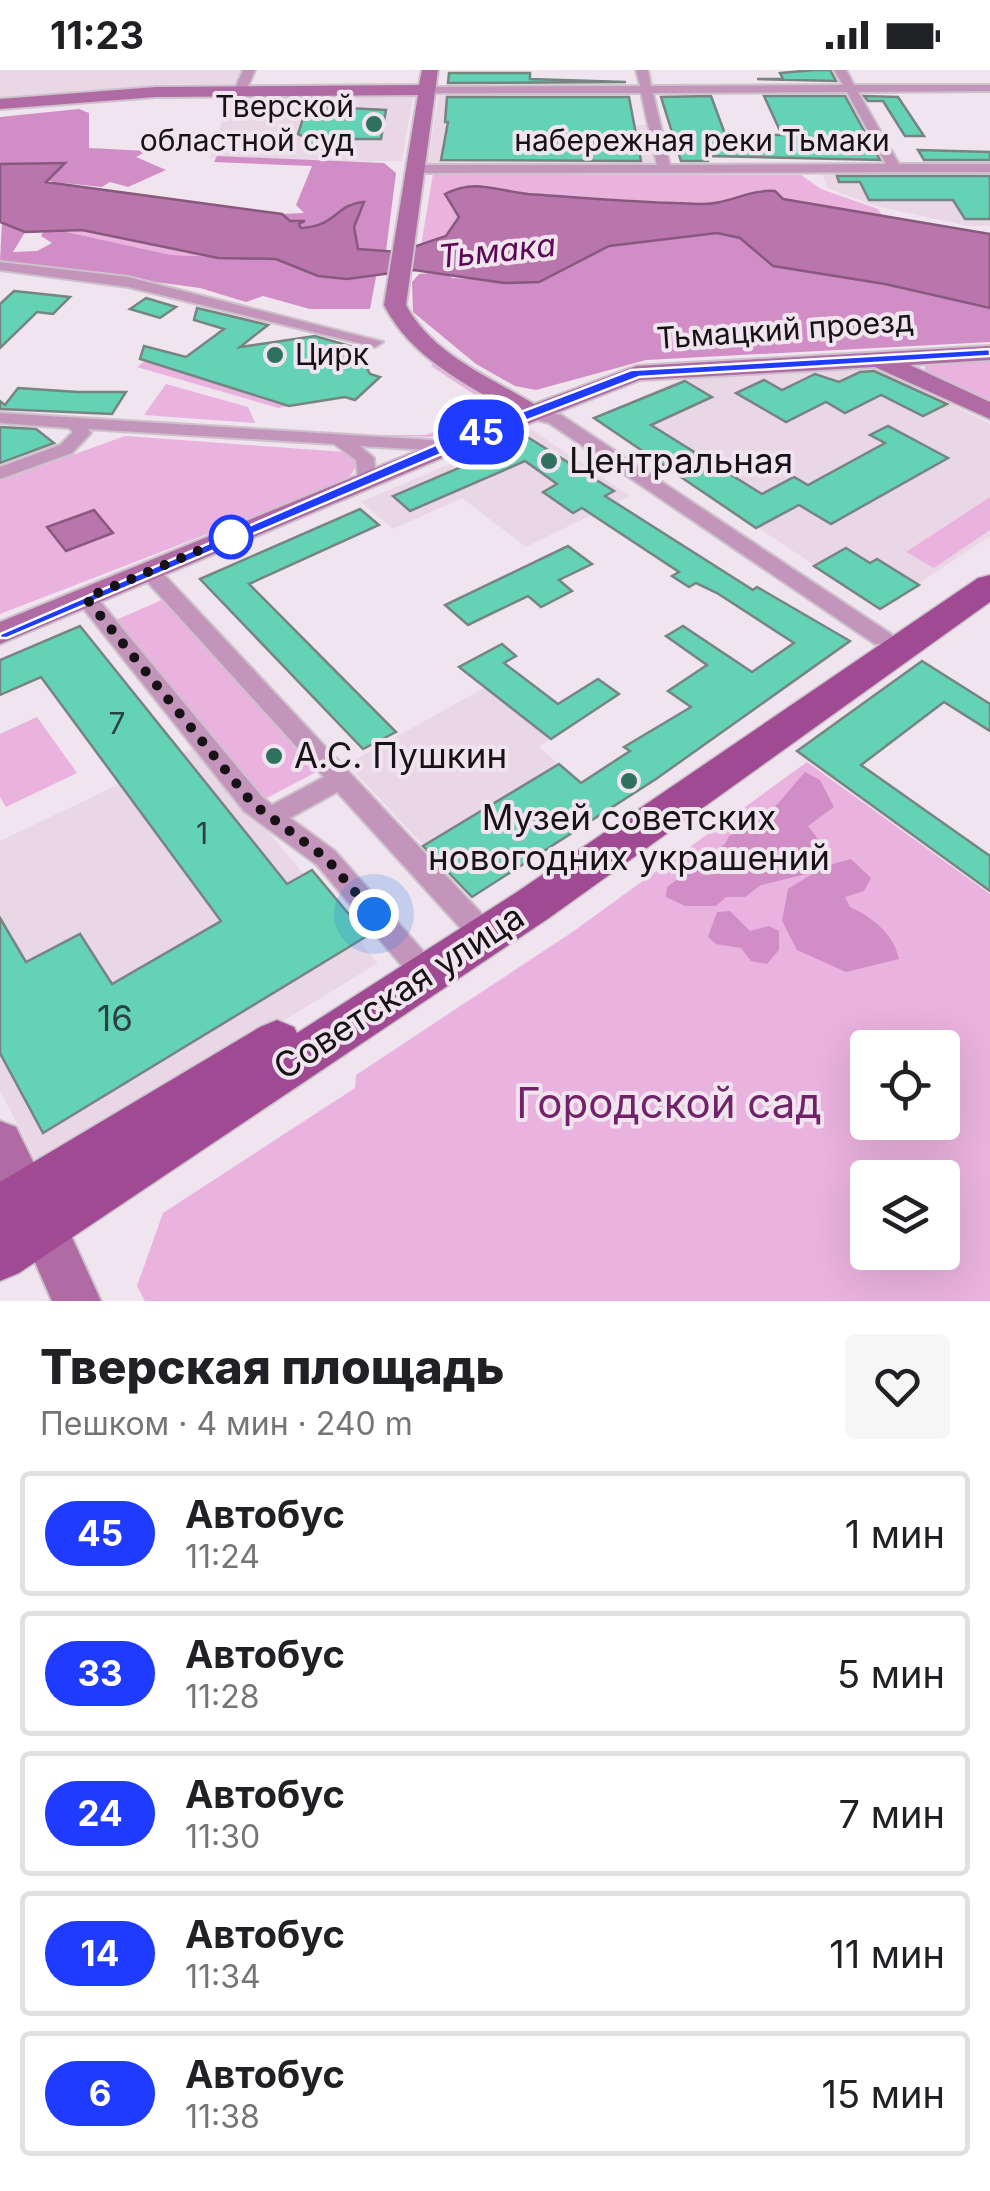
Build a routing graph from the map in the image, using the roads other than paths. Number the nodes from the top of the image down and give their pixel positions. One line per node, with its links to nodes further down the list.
1 (248, 70): 9 (street)
2 (430, 70): 8 (street)
3 (642, 70): 6 (street)
4 (840, 70): 7 (street)
5 (990, 88): 7 (street)
6 (646, 89): 7 (street); 8 (street); 11 (street)
7 (851, 89): 12 (street)
8 (427, 90): 9 (street); 14 (street)
9 (240, 91): 10 (street)
10 (0, 104)
11 (664, 168): 12 (street, набережная реки Тьмаки); 14 (street, набережная реки Тьмаки)
12 (895, 168): 13 (street, набережная реки Тьмаки)
13 (990, 168)
14 (414, 169): 19 (street)
15 (0, 266): 16 (street)
16 (375, 342)
17 (990, 353): 18 (street, Тьмацкий проезд)
18 (919, 365): 20 (street); 21 (street, Тьмацкий проезд)
19 (497, 391): 21 (street); 24 (street)
20 (990, 411)
21 (531, 413): 24 (street, Тьмацкий проезд); 34 (street)
22 (0, 418): 23 (street)
23 (74, 422): 25 (street); 27 (street)
24 (482, 432): 26 (street, Тьмацкий проезд)
25 (333, 439): 26 (street); 28 (street)
26 (448, 446): 28 (street, Тьмацкий проезд)
27 (0, 473)
28 (367, 479): 30 (street, Тьмацкий проезд)
29 (990, 565): 34 (main road, Советская улица)
30 (149, 571): 32 (street, Тьмацкий проезд); 35 (street)
31 (990, 586): 34 (main road, Советская улица)
32 (86, 598): 33 (street, Тьмацкий проезд); 36 (street)
33 (0, 634)
34 (891, 644): 37 (main road, Советская улица)
35 (340, 779): 36 (street); 37 (street)
36 (272, 816): 38 (street)
37 (478, 928): 38 (main road, Советская улица); 40 (main road, Советская улица)
38 (412, 958): 40 (main road, Советская улица)
39 (0, 1142): 40 (street)
40 (16, 1227): 41 (street)
41 (77, 1301)

